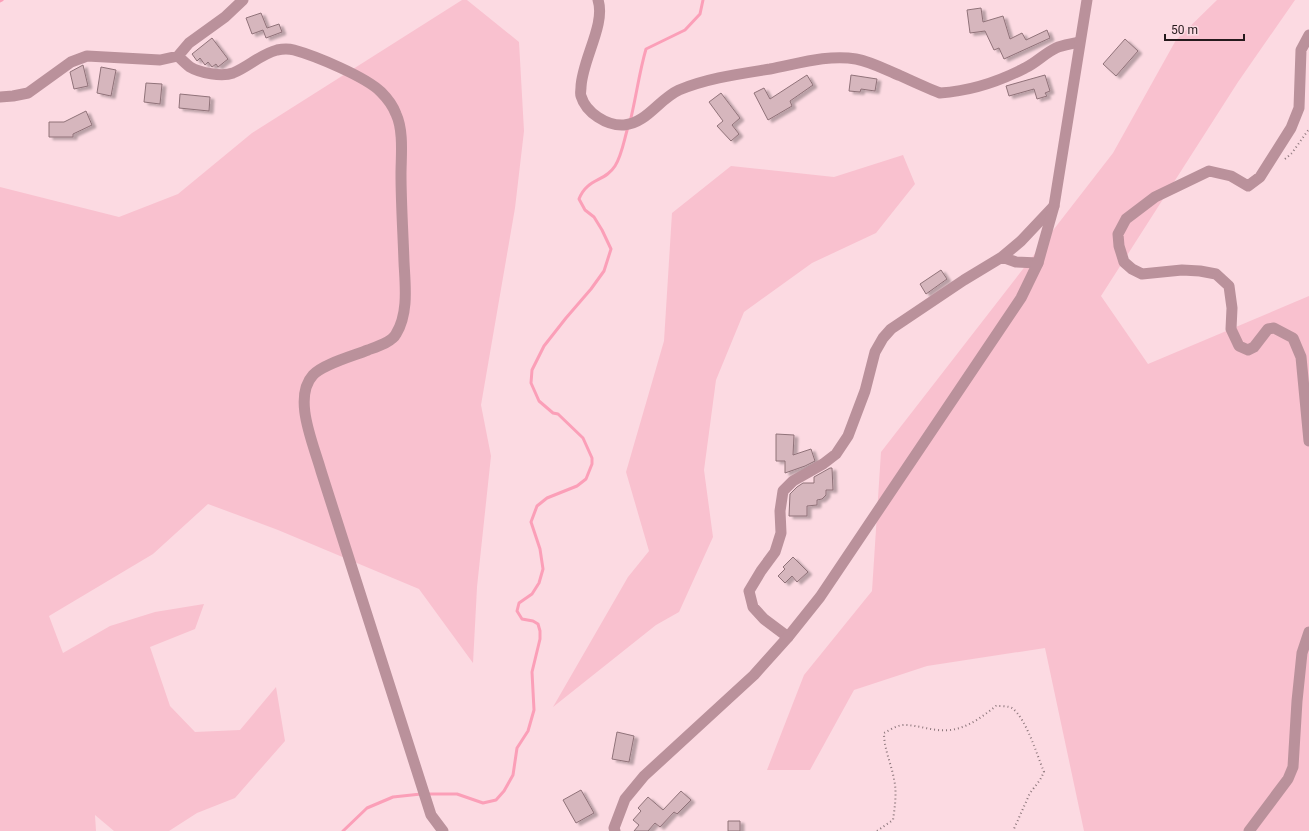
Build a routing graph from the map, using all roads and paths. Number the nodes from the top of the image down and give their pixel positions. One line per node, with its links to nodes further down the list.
1 (242, 0): 6 (street)
2 (598, 0): 5 (street)
3 (1086, 0): 5 (street)
4 (1309, 35): 11 (street)
5 (1079, 42): 8 (street)
6 (178, 56): 7 (street); 14 (street)
7 (0, 97)
8 (1054, 206): 9 (street); 10 (street)
9 (1002, 257): 10 (street); 13 (street)
10 (1038, 263): 13 (street)
11 (1309, 441)
12 (1309, 632): 18 (street)
13 (788, 637): 15 (street)
14 (443, 831)
15 (615, 831)
16 (877, 831): 17 (path)
17 (1013, 831)
18 (1249, 831)

